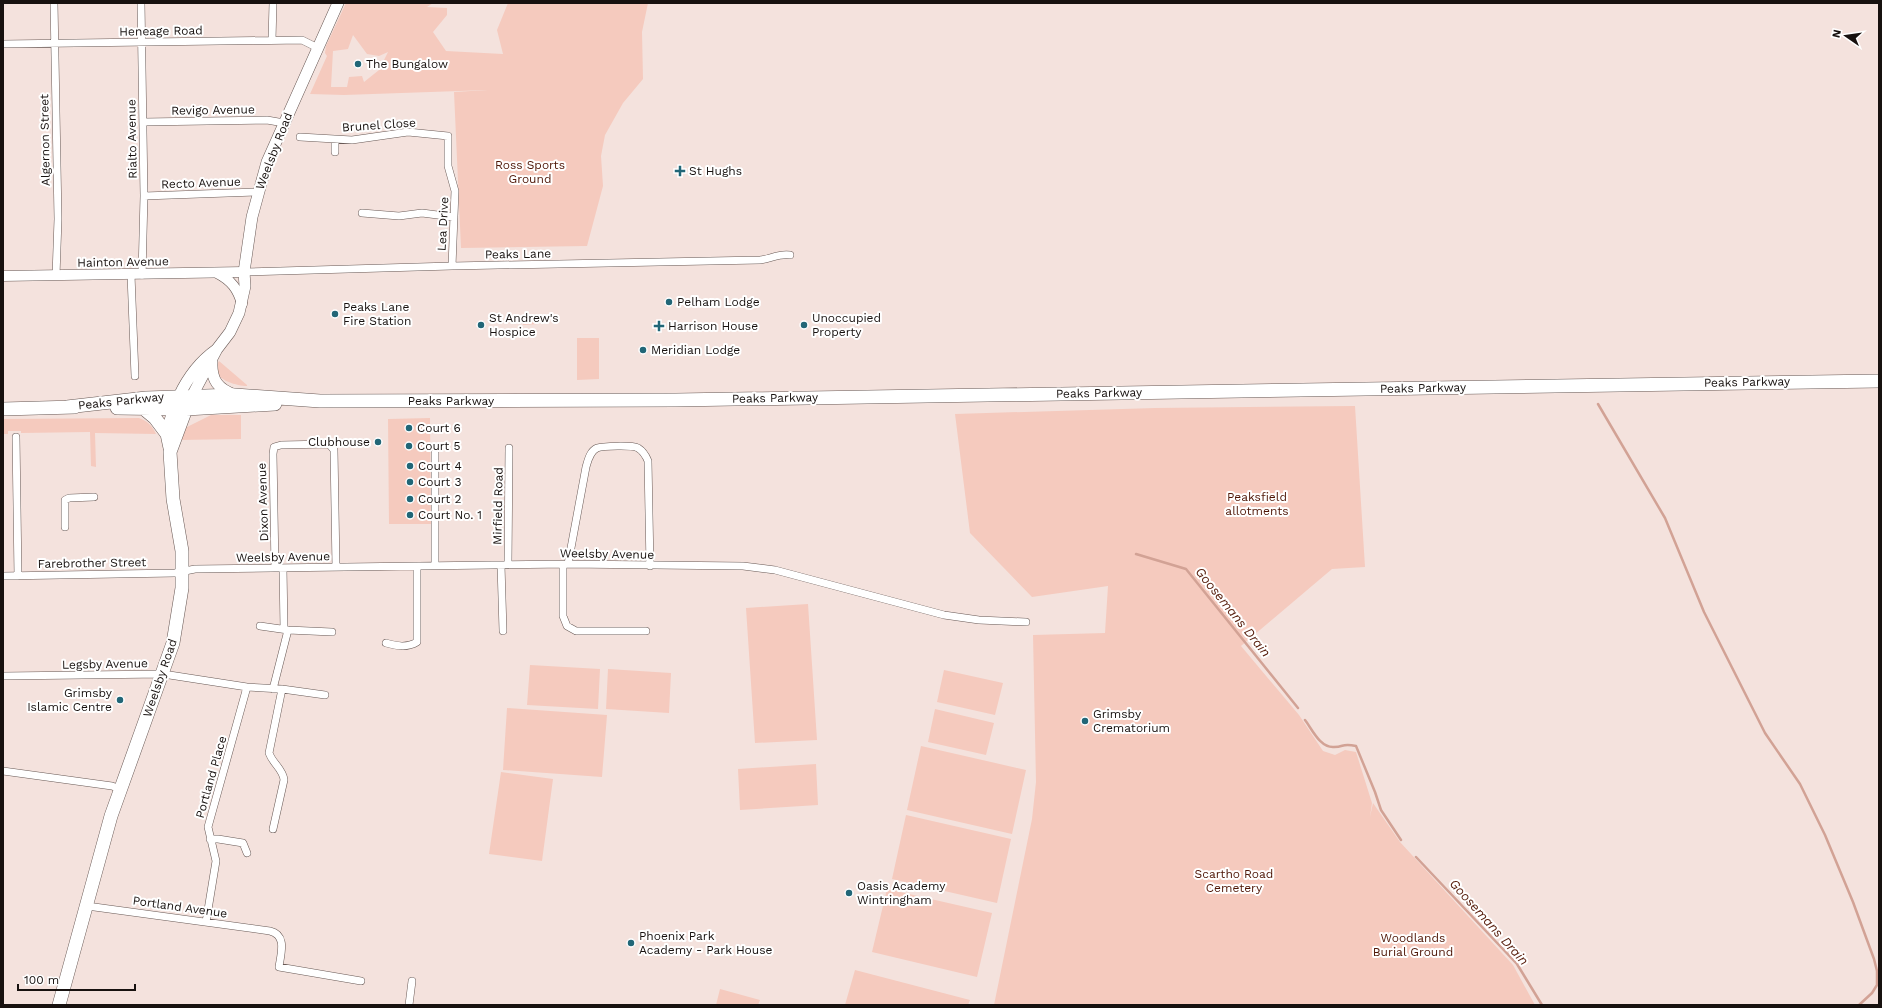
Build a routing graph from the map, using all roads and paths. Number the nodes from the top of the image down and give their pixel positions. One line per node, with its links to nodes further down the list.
1 (54, 3): 7 (street, Algernon Street)
2 (141, 3): 6 (street, Rialto Avenue)
3 (273, 3): 5 (street)
4 (338, 3): 9 (main road, Weelsby Road)
5 (272, 40): 6 (street, Heneage Road); 9 (street, Heneage Road)
6 (142, 42): 7 (street, Heneage Road); 10 (street, Rialto Avenue)
7 (55, 43): 8 (street, Heneage Road); 27 (street, Algernon Street)
8 (3, 44)
9 (318, 48): 11 (main road, Weelsby Road)
10 (143, 122): 11 (street, Revigo Avenue); 17 (street, Rialto Avenue)
11 (284, 122): 16 (main road, Weelsby Road)
12 (448, 136): 14 (street, Brunel Close); 19 (street, Lea Drive)
13 (300, 137): 14 (street, Brunel Close)
14 (335, 140): 15 (street, Brunel Close)
15 (335, 152)
16 (258, 192): 17 (street, Recto Avenue); 22 (main road, Weelsby Road)
17 (144, 196): 25 (street, Rialto Avenue)
18 (362, 213): 19 (street)
19 (453, 217): 21 (street, Lea Drive)
20 (790, 255): 21 (street, Peaks Lane)
21 (452, 266): 22 (street, Peaks Lane)
22 (244, 272): 23 (main road, Hainton Avenue); 28 (main road, Weelsby Road)
23 (216, 273): 25 (main road, Hainton Avenue); 28 (main road)
24 (131, 275): 25 (main road, Hainton Avenue); 27 (main road, Hainton Avenue); 31 (street)
25 (142, 275)
26 (3, 276): 27 (main road, Hainton Avenue)
27 (56, 276)
28 (242, 304): 29 (main road, Weelsby Road)
29 (217, 349): 30 (main road, Weelsby Road); 34 (main road, Weelsby Road)
30 (212, 361): 33 (main road); 34 (main road, Weelsby Road)
31 (135, 376)
32 (1879, 381): 35 (highway, Peaks Parkway)
33 (235, 395): 34 (highway, Peaks Parkway); 35 (highway, Peaks Parkway)
34 (186, 396): 36 (highway, Peaks Parkway); 39 (highway, Weelsby Road)
35 (320, 401): 39 (highway, Peaks Parkway)
36 (67, 407): 37 (highway, Peaks Parkway); 38 (highway, Peaks Parkway)
37 (143, 408): 39 (highway, Peaks Parkway); 40 (highway)
38 (3, 409)
39 (180, 409): 40 (highway); 43 (highway, Weelsby Road)
40 (167, 434): 43 (highway)
41 (16, 438): 56 (street)
42 (509, 448): 48 (street, Mirfield Road)
43 (170, 452): 54 (highway, Weelsby Road)
44 (435, 453): 49 (street)
45 (94, 497): 46 (street)
46 (65, 527)
47 (565, 564): 48 (street, Weelsby Avenue); 50 (street, Weelsby Avenue); 50 (street); 61 (street)
48 (505, 565): 49 (street, Weelsby Avenue); 60 (street, Mirfield Road)
49 (435, 566): 52 (street, Weelsby Avenue)
50 (650, 566): 57 (street, Weelsby Avenue)
51 (336, 567): 52 (street, Weelsby Avenue); 53 (street, Weelsby Avenue); 53 (street, Dixon Avenue)
52 (417, 567): 63 (street)
53 (279, 568): 54 (street, Weelsby Avenue); 59 (street)
54 (182, 572): 56 (street, Farebrother Street); 64 (highway, Weelsby Road)
55 (3, 576): 56 (street, Farebrother Street)
56 (18, 576)
57 (1026, 622)
58 (260, 626): 59 (street)
59 (286, 629): 62 (street); 67 (street)
60 (503, 631)
61 (646, 631)
62 (332, 632)
63 (386, 642)
64 (163, 674): 65 (street, Legsby Avenue); 66 (street, Legsby Avenue); 71 (highway, Weelsby Road)
65 (3, 676)
66 (247, 687): 67 (street, Legsby Avenue); 73 (street, Portland Place)
67 (273, 689): 68 (street, Legsby Avenue)
68 (282, 689): 69 (street, Legsby Avenue); 72 (street)
69 (325, 696)
70 (3, 771): 71 (street)
71 (120, 789): 75 (highway, Weelsby Road)
72 (273, 829)
73 (210, 839): 74 (street); 76 (street, Portland Place)
74 (247, 853)
75 (87, 906): 76 (street, Portland Avenue); 79 (highway, Weelsby Road)
76 (206, 922): 77 (street, Portland Avenue)
77 (361, 981)
78 (412, 982): 80 (street)
79 (59, 1005)
80 (408, 1005)

